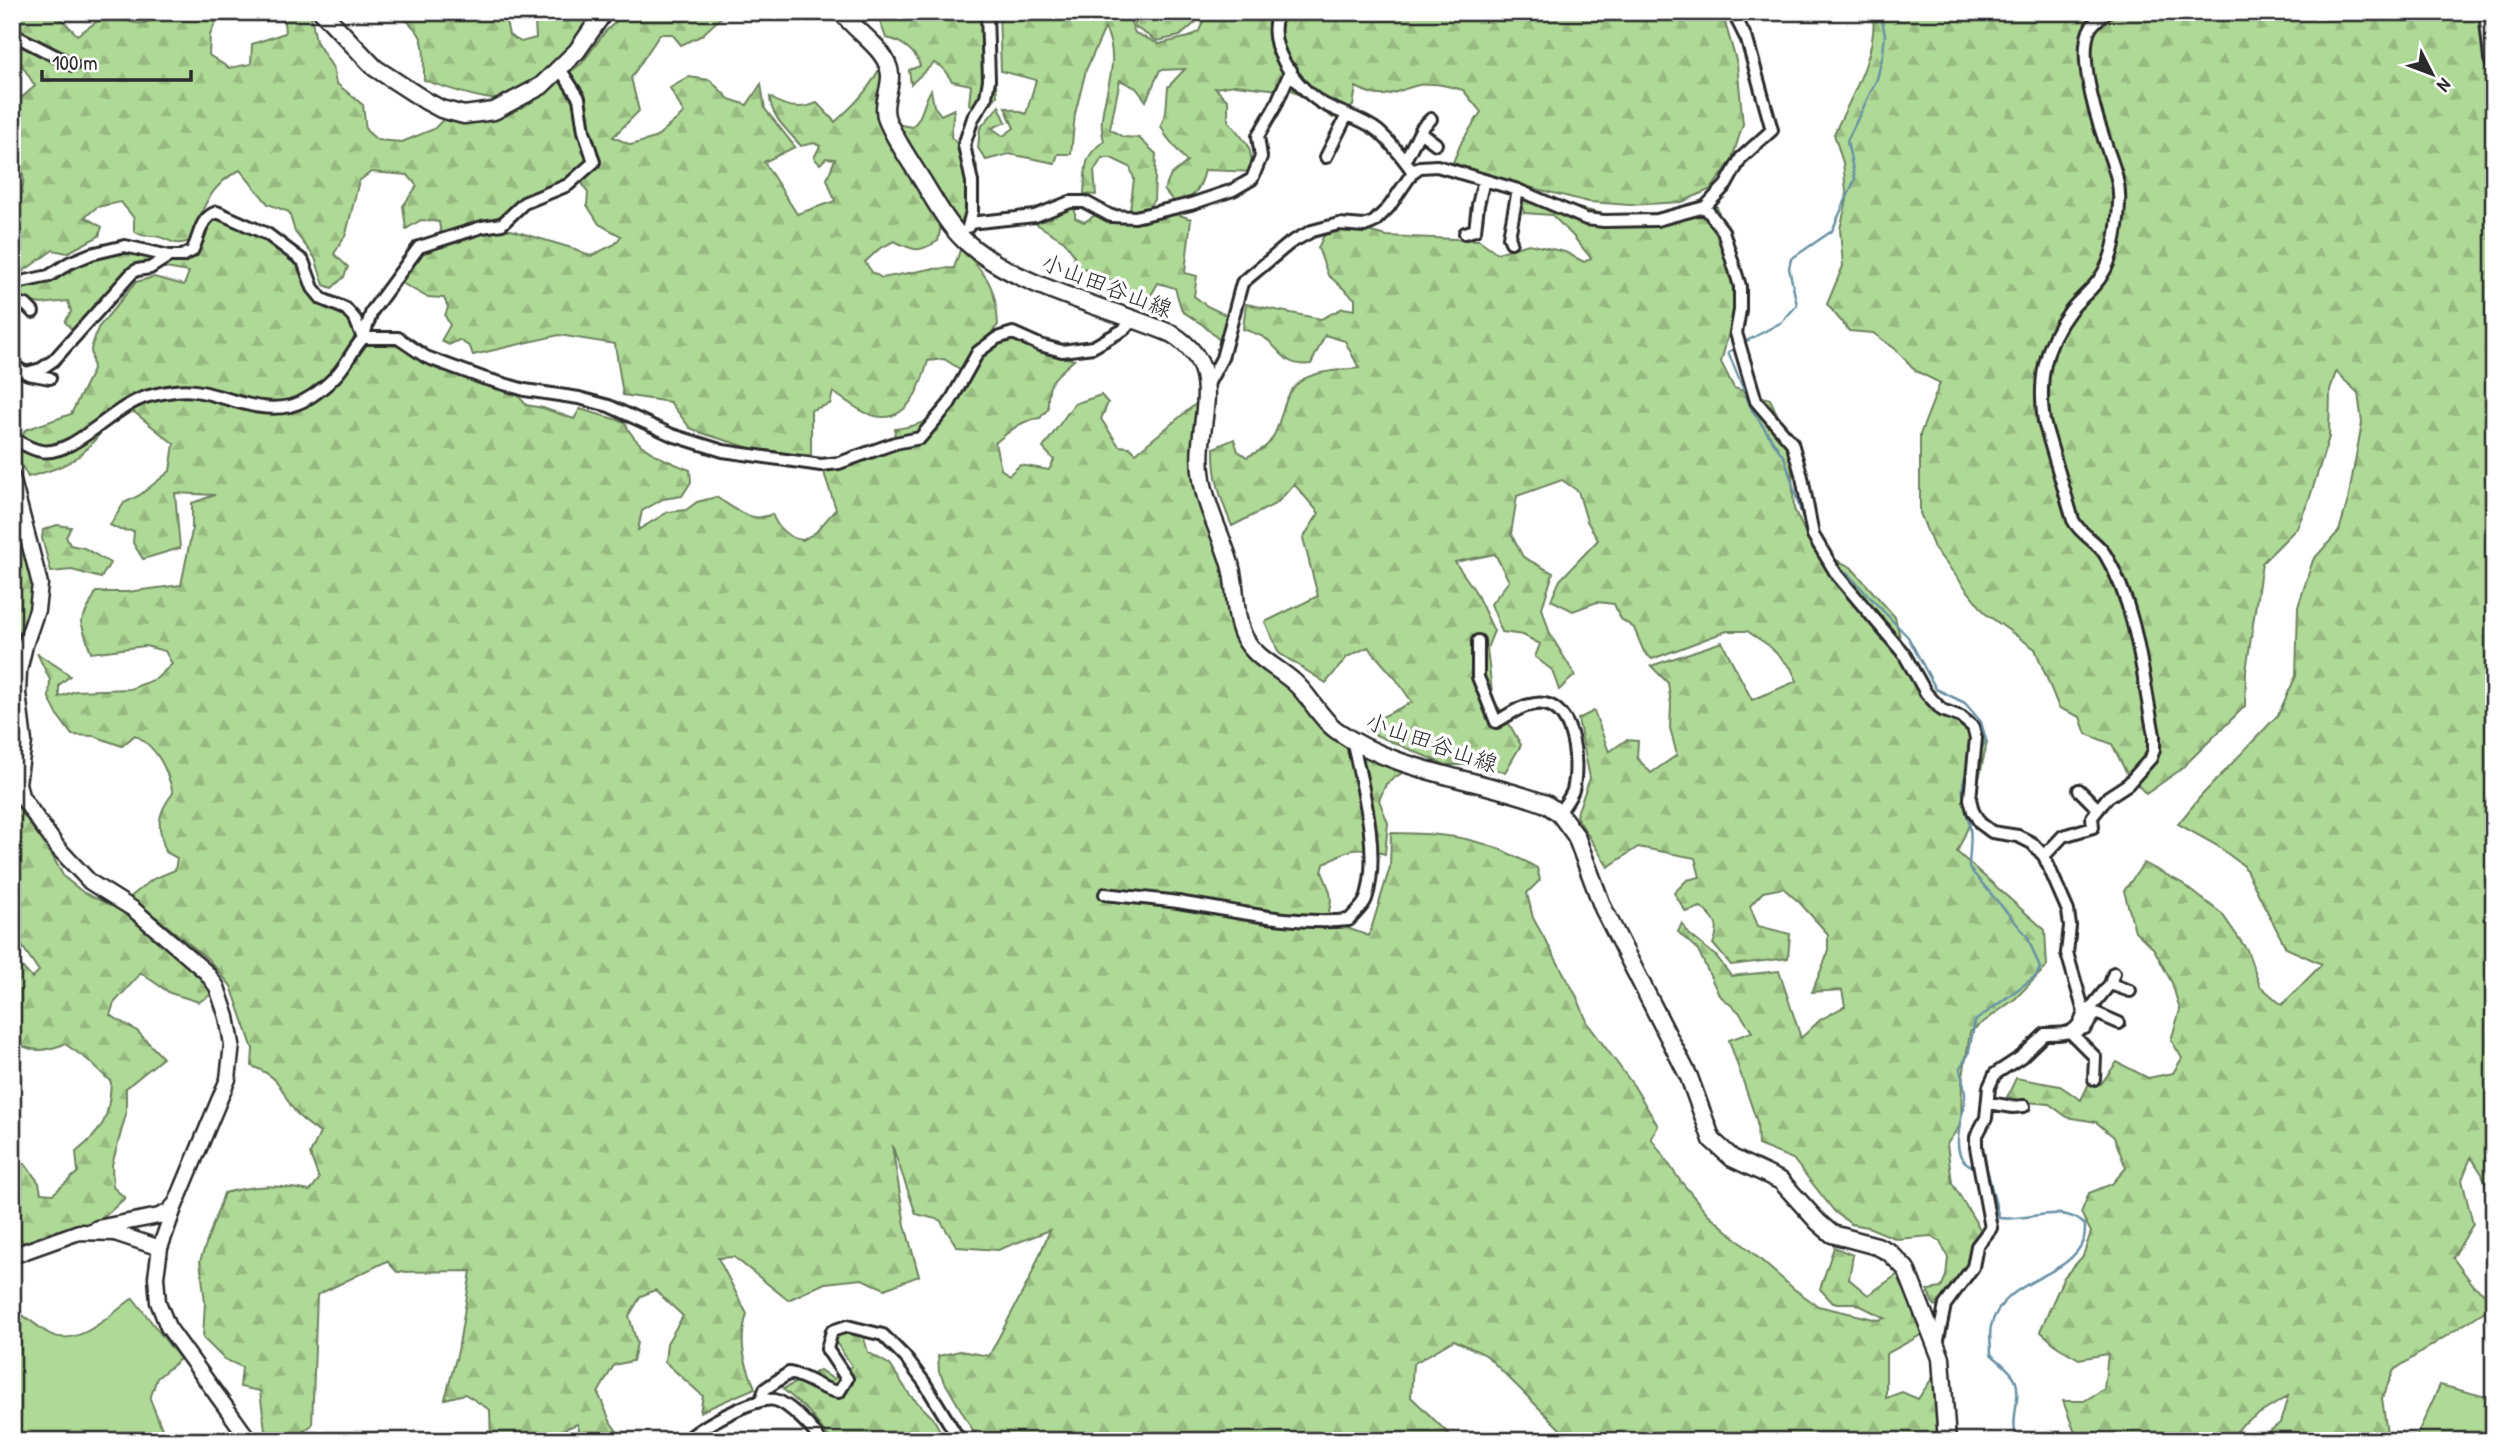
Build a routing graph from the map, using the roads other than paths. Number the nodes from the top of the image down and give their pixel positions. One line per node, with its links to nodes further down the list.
1 (323, 12): 11 (main road)
2 (842, 12): 26 (main road, 小山田谷山線)
3 (987, 12): 24 (street)
4 (1279, 12): 13 (street)
5 (1733, 12): 23 (street)
6 (2107, 12): 46 (street)
7 (2485, 12): 12 (street)
8 (602, 13): 11 (main road)
9 (12, 37): 10 (street)
10 (73, 65)
11 (560, 69): 33 (street)
12 (2494, 69)
13 (1291, 70): 14 (street); 24 (street)
14 (1347, 116): 18 (street); 19 (street)
15 (1431, 119): 16 (street)
16 (1420, 132): 17 (street); 19 (street)
17 (1436, 144)
18 (1326, 158)
19 (1405, 160): 20 (street)
20 (1413, 172): 21 (street); 37 (street)
21 (1485, 180): 22 (street); 25 (street)
22 (1518, 190): 23 (street); 27 (street)
23 (1705, 207): 48 (street)
24 (969, 223): 26 (street)
25 (1465, 233)
26 (965, 241): 32 (main road, 小山田谷山線)
27 (1511, 242)
28 (169, 256): 29 (street); 33 (street); 35 (street)
29 (12, 284)
30 (12, 302): 31 (street)
31 (33, 312)
32 (1134, 320): 33 (street); 37 (main road, 小山田谷山線)
33 (363, 338): 40 (street)
34 (12, 365): 35 (street)
35 (26, 373): 36 (street)
36 (50, 378)
37 (1207, 386): 44 (main road, 小山田谷山線)
38 (12, 419): 39 (street)
39 (12, 428)
40 (12, 438)
41 (12, 477): 43 (street)
42 (1478, 641): 47 (street)
43 (16, 670): 59 (street)
44 (1352, 739): 47 (main road, 小山田谷山線); 49 (street)
45 (2079, 790): 46 (street)
46 (2098, 809): 48 (street)
47 (1559, 813): 63 (main road)
48 (2044, 856): 51 (street)
49 (1105, 894)
50 (2085, 971): 51 (street)
51 (2076, 983): 53 (street)
52 (2130, 990): 53 (street)
53 (2081, 1020): 55 (street)
54 (2119, 1023): 55 (street)
55 (2072, 1031): 56 (street); 57 (street)
56 (2094, 1079)
57 (1989, 1103): 58 (street); 63 (street)
58 (2024, 1106)
59 (177, 1203): 60 (street); 61 (street)
60 (79, 1233): 61 (street); 62 (street)
61 (160, 1248): 65 (street)
62 (12, 1256)
63 (1937, 1345): 69 (main road)
64 (761, 1400): 66 (street); 67 (street); 68 (street)
65 (250, 1441)
66 (685, 1441)
67 (820, 1441)
68 (960, 1441)
69 (1947, 1441)

